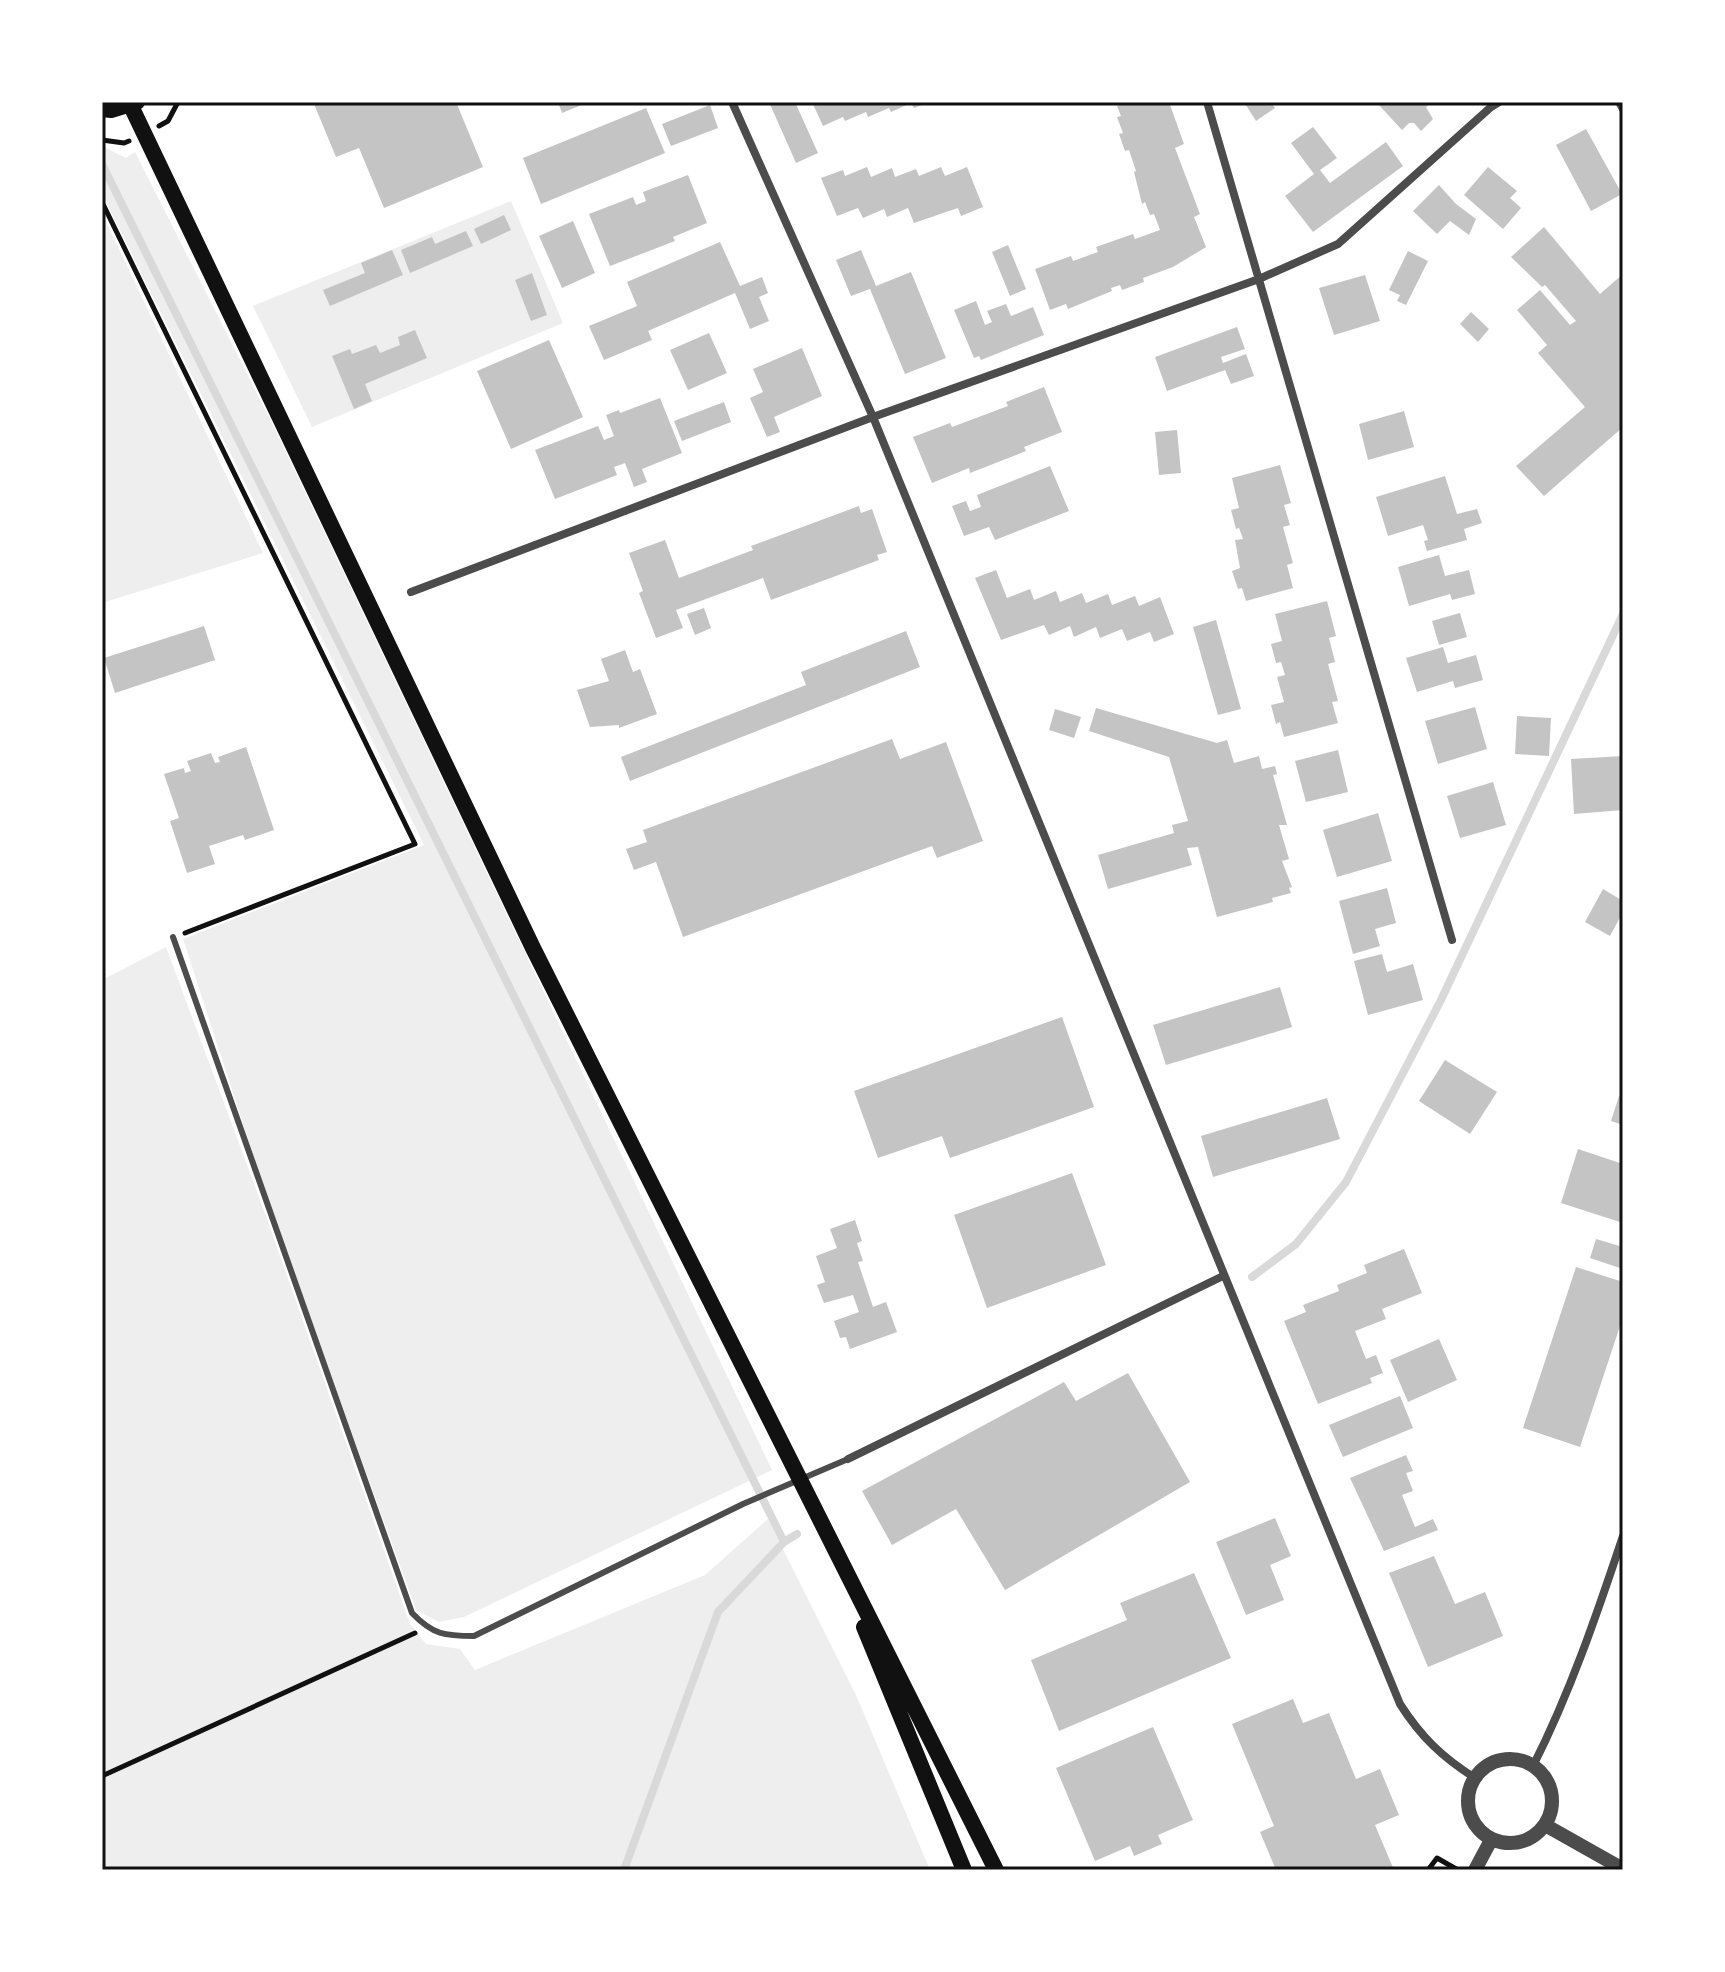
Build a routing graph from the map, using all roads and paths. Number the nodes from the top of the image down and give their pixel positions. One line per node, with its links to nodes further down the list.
1 (178, 102): 9 (path)
2 (732, 102): 12 (street)
3 (1207, 102): 11 (street)
4 (1499, 102): 11 (street)
5 (1619, 102): 8 (street)
6 (134, 104): 7 (main road); 9 (main road)
7 (102, 109)
8 (1623, 109)
9 (145, 134): 19 (main road)
10 (102, 202): 14 (path)
11 (1259, 279): 12 (street); 15 (street)
12 (873, 417): 13 (street); 16 (street)
13 (411, 592)
14 (173, 937): 20 (lane)
15 (1452, 940)
16 (1223, 1276): 17 (street); 23 (street)
17 (848, 1459): 20 (lane)
18 (1623, 1536): 21 (street)
19 (829, 1538): 27 (main road); 28 (main road)
20 (427, 1628): 22 (path)
21 (1533, 1766): 23 (street); 24 (street)
22 (102, 1776)
23 (1475, 1778): 25 (street)
24 (1545, 1825): 25 (street); 26 (street)
25 (1491, 1840): 31 (street)
26 (1623, 1869)
27 (964, 1870)
28 (996, 1870)
29 (1428, 1870): 30 (path)
30 (1459, 1870)
31 (1475, 1870)

